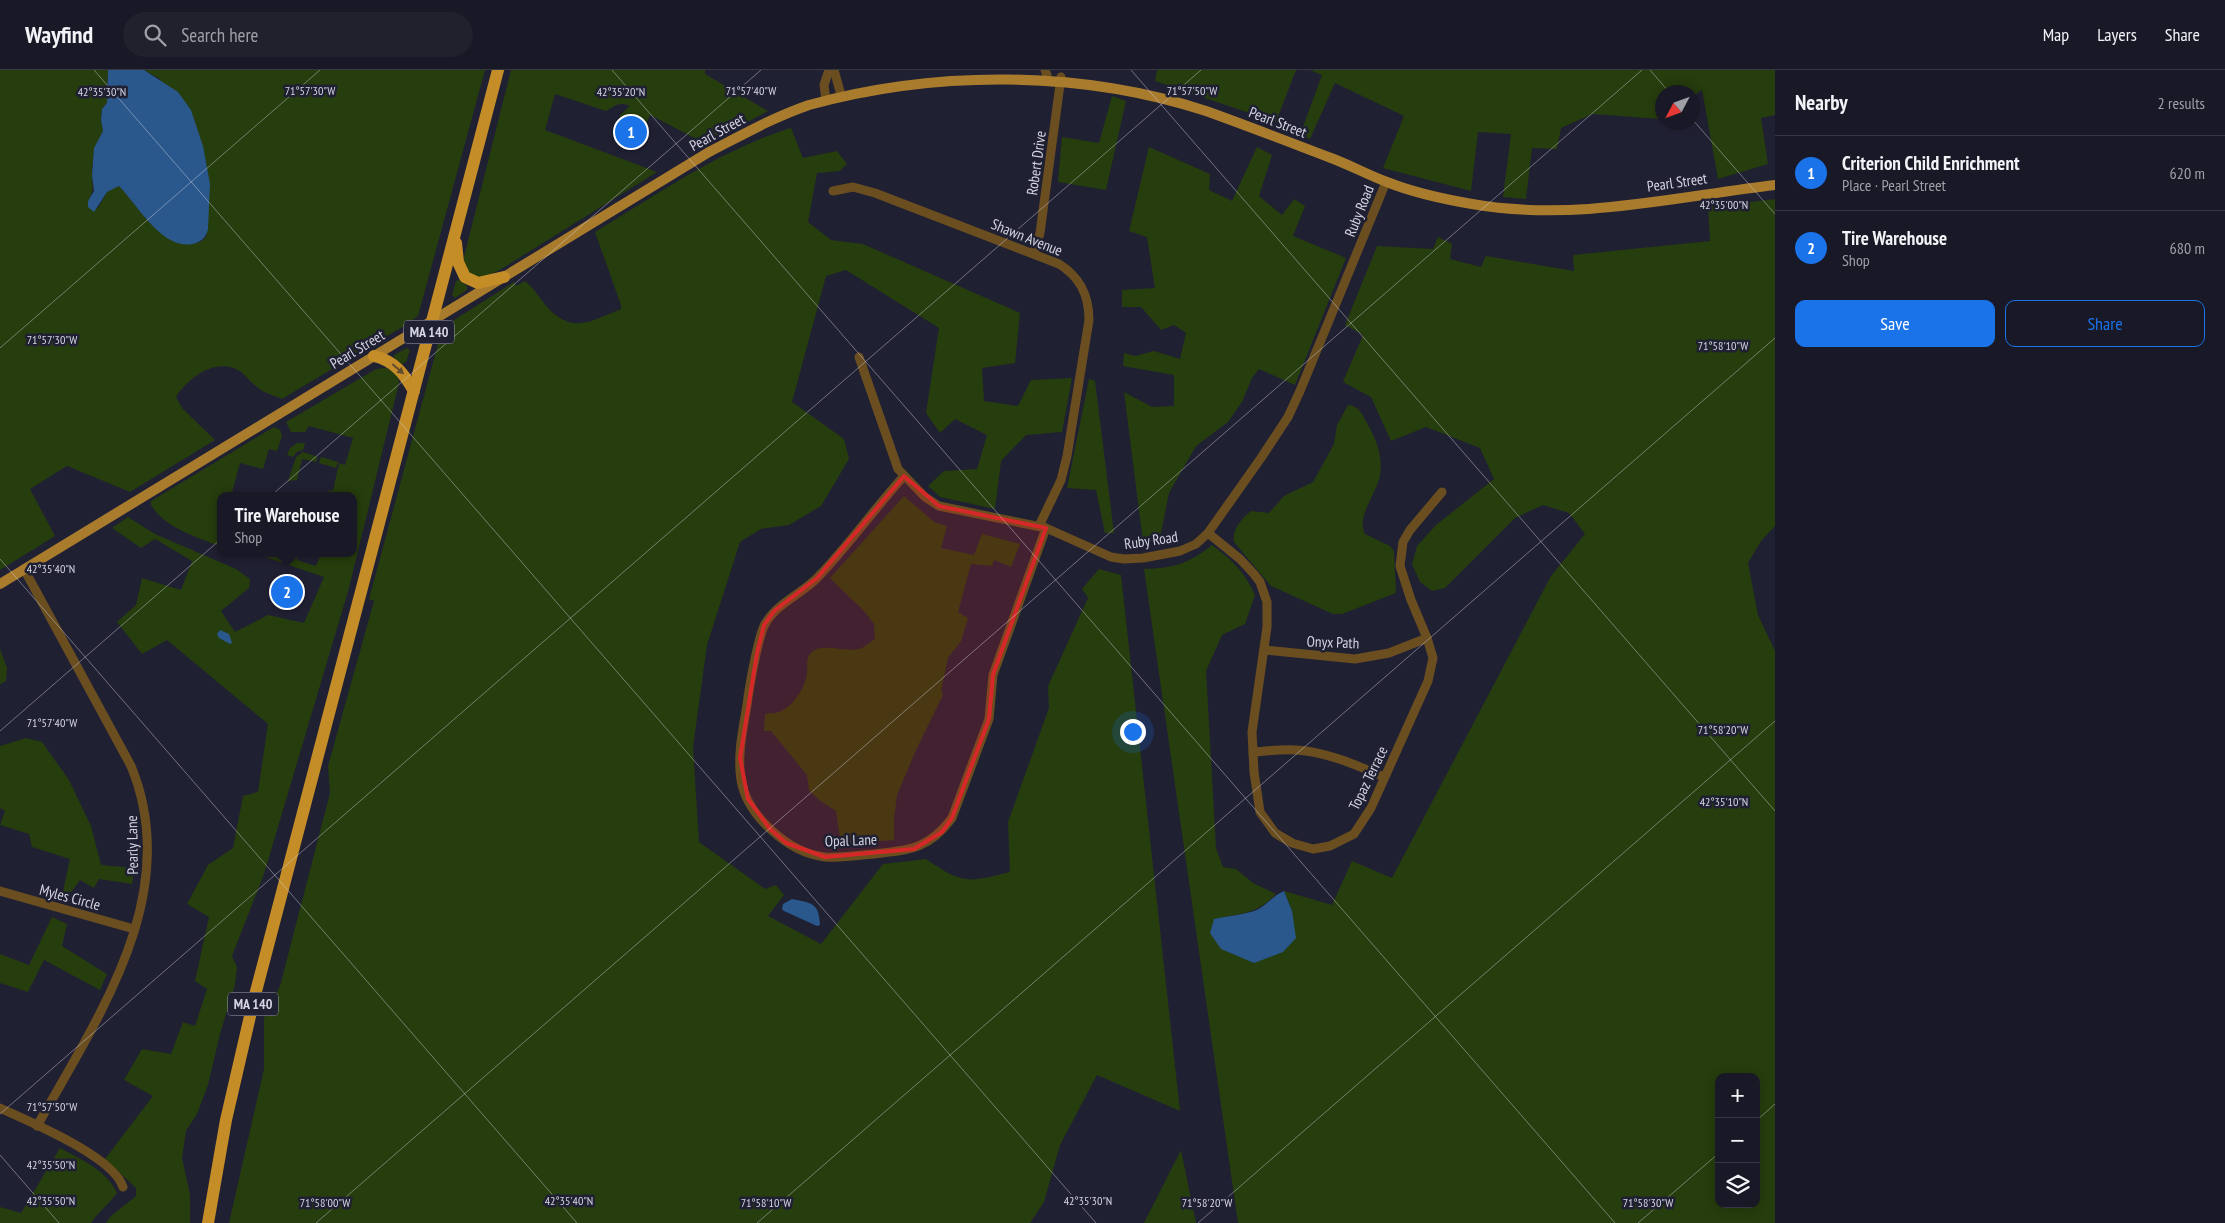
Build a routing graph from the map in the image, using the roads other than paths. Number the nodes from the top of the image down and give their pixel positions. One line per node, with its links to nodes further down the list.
1 (498, 70): 11 (highway, MA 140)
2 (829, 70): 7 (street)
3 (834, 70): 6 (street)
4 (1046, 73): 5 (main road, Pearl Street); 6 (main road, Pearl Street)
5 (1061, 77): 8 (main road, Pearl Street); 12 (street, Robert Drive)
6 (841, 95): 7 (main road, Pearl Street)
7 (826, 100): 13 (main road, Pearl Street)
8 (1386, 182): 9 (main road, Pearl Street); 21 (street, Ruby Road)
9 (1775, 185)
10 (833, 191): 12 (street, Shawn Avenue)
11 (456, 231): 13 (highway); 14 (highway, MA 140)
12 (1034, 253): 20 (street, Shawn Avenue)
13 (504, 277): 14 (main road, Pearl Street)
14 (432, 321): 15 (main road, Pearl Street); 17 (highway, MA 140)
15 (374, 356): 17 (highway, one-way to 17); 22 (main road, Pearl Street)
16 (859, 357): 18 (street, Ruby Road)
17 (414, 391): 33 (highway, MA 140)
18 (904, 476): 20 (street, Ruby Road); 20 (street, Opal Lane)
19 (1442, 492): 24 (street, Topaz Terrace)
20 (1043, 527): 21 (street, Ruby Road)
21 (1208, 533): 25 (street, Topaz Terrace)
22 (24, 569): 23 (main road, Pearl Street); 29 (street, Pearly Lane)
23 (0, 584)
24 (1427, 638): 25 (street, Onyx Path); 27 (street, Topaz Terrace)
25 (1264, 650): 26 (street, Topaz Terrace)
26 (1253, 752): 27 (street); 27 (street, Topaz Terrace)
27 (1384, 776)
28 (0, 891): 29 (street, Myles Circle)
29 (134, 929): 31 (street, Pearly Lane)
30 (0, 1108): 31 (street)
31 (37, 1126): 32 (street)
32 (123, 1187)
33 (208, 1223)

